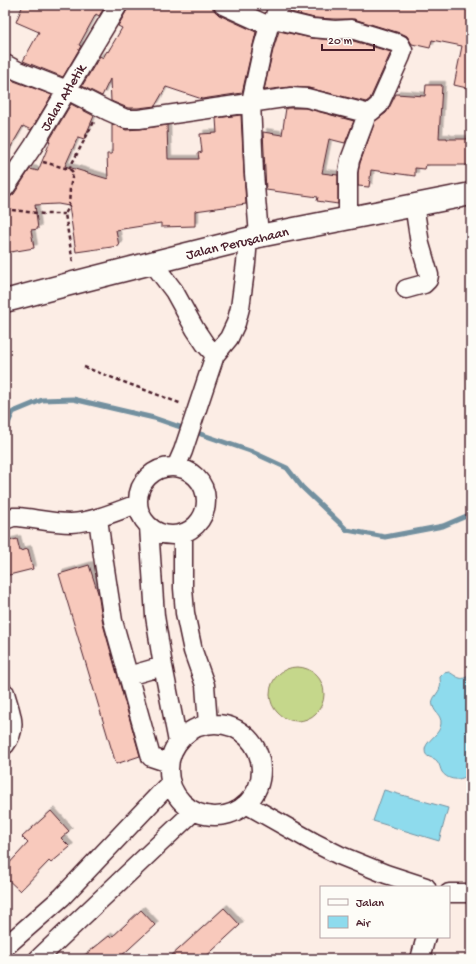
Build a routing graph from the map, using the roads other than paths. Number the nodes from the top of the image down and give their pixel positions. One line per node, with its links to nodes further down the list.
1 (118, 5): 5 (street, Jalan Atletik)
2 (223, 5): 3 (street)
3 (274, 17): 6 (street); 7 (street)
4 (5, 64): 5 (street)
5 (67, 90): 6 (street); 8 (street, Jalan Atletik)
6 (251, 102): 7 (street); 12 (street)
7 (366, 115): 11 (street)
8 (5, 188)
9 (471, 194): 10 (main road, Jalan Perusahaan)
10 (414, 204): 11 (main road, Jalan Perusahaan); 14 (street)
11 (348, 218): 12 (main road, Jalan Perusahaan)
12 (254, 237): 13 (main road, Jalan Perusahaan); 16 (street)
13 (152, 262): 15 (main road, Jalan Perusahaan); 16 (street)
14 (406, 289)
15 (5, 301)
16 (215, 355): 17 (street)
17 (176, 467): 18 (street); 22 (street)
18 (137, 504): 19 (street); 21 (street)
19 (98, 518): 20 (street); 24 (street)
20 (5, 520)
21 (149, 527): 22 (street); 23 (street)
22 (183, 533): 26 (street)
23 (163, 666): 24 (street); 27 (street)
24 (128, 676): 29 (street)
25 (5, 693): 28 (street)
26 (208, 724): 27 (street); 31 (street)
27 (178, 742): 29 (street)
28 (5, 745)
29 (169, 763): 30 (street)
30 (170, 783): 32 (street); 37 (street)
31 (246, 804): 32 (street); 33 (street)
32 (194, 811): 38 (street)
33 (423, 886)
34 (450, 893): 35 (street)
35 (471, 893)
36 (426, 938): 39 (street)
37 (5, 948)
38 (38, 959)
39 (420, 959)

